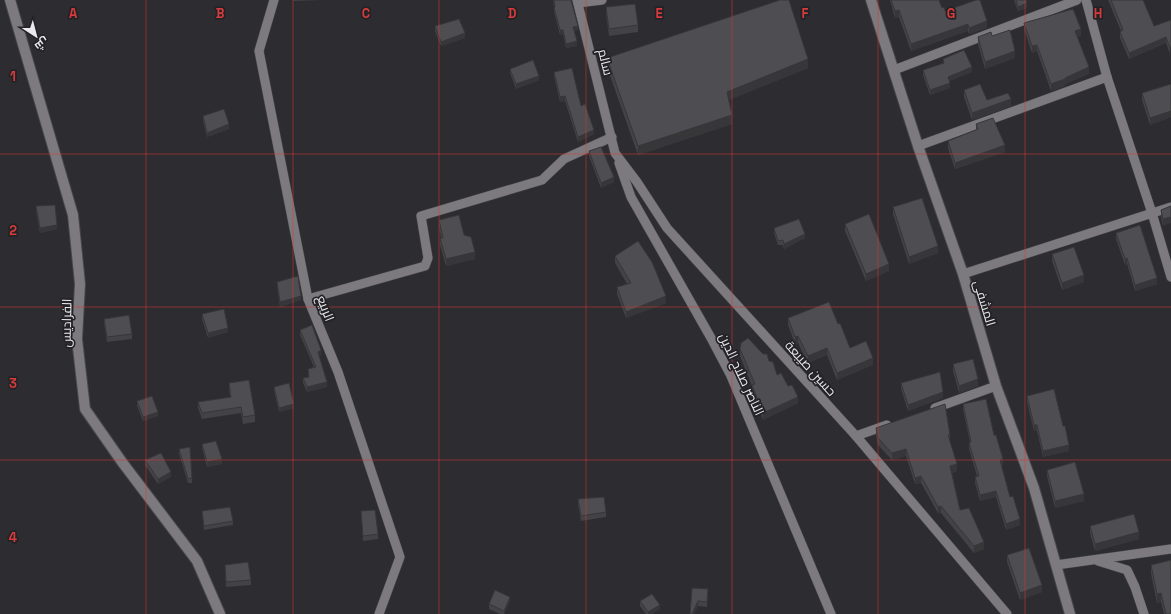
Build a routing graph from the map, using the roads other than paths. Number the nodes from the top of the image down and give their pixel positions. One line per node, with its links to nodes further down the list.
1 (10, 0): 25 (street, الفراديس)
2 (274, 0): 17 (street, الربيع)
3 (602, 0): 7 (street)
4 (871, 0): 8 (street, المشفى)
5 (1077, 0): 8 (street)
6 (1086, 0): 9 (street)
7 (577, 2): 10 (street, سالم)
8 (894, 70): 11 (street, المشفى)
9 (1107, 77): 11 (street); 14 (street)
10 (611, 134): 12 (street, حسين صيبعة); 17 (street)
11 (918, 146): 15 (street, المشفى)
12 (615, 153): 21 (street, حسين صيبعة); 27 (street, الناصر صلاح الدين)
13 (1171, 207): 14 (street)
14 (1152, 214): 15 (street); 16 (street)
15 (963, 274): 18 (street, المشفى)
16 (1171, 277)
17 (308, 299): 26 (street, الربيع)
18 (996, 386): 19 (street); 24 (street, المشفى)
19 (930, 410)
20 (893, 423): 21 (street)
21 (856, 436): 28 (street, حسين صيبعة)
22 (1171, 549): 23 (street)
23 (1095, 560): 24 (street); 30 (street)
24 (1056, 565): 29 (street, المشفى)
25 (220, 614)
26 (379, 614)
27 (831, 614)
28 (1007, 614)
29 (1070, 614)
30 (1144, 614)

